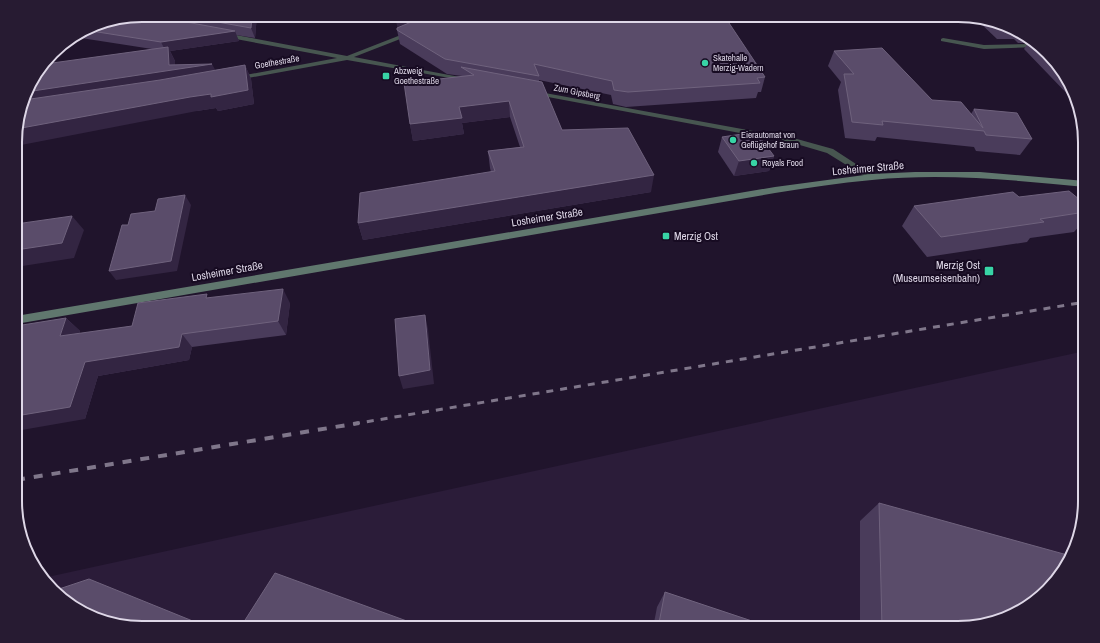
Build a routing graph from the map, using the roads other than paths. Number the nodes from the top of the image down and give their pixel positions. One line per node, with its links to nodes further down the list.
1 (419, 30): 5 (street, Goethestraße)
2 (214, 33): 5 (street)
3 (943, 40): 4 (street)
4 (1030, 46)
5 (347, 58): 6 (street, Goethestraße); 7 (street)
6 (228, 79)
7 (472, 81)
8 (527, 92): 9 (street, Zum Gipsberg)
9 (872, 177): 10 (main road, Losheimer Straße); 11 (main road, Losheimer Straße)
10 (1078, 183)
11 (22, 319)

